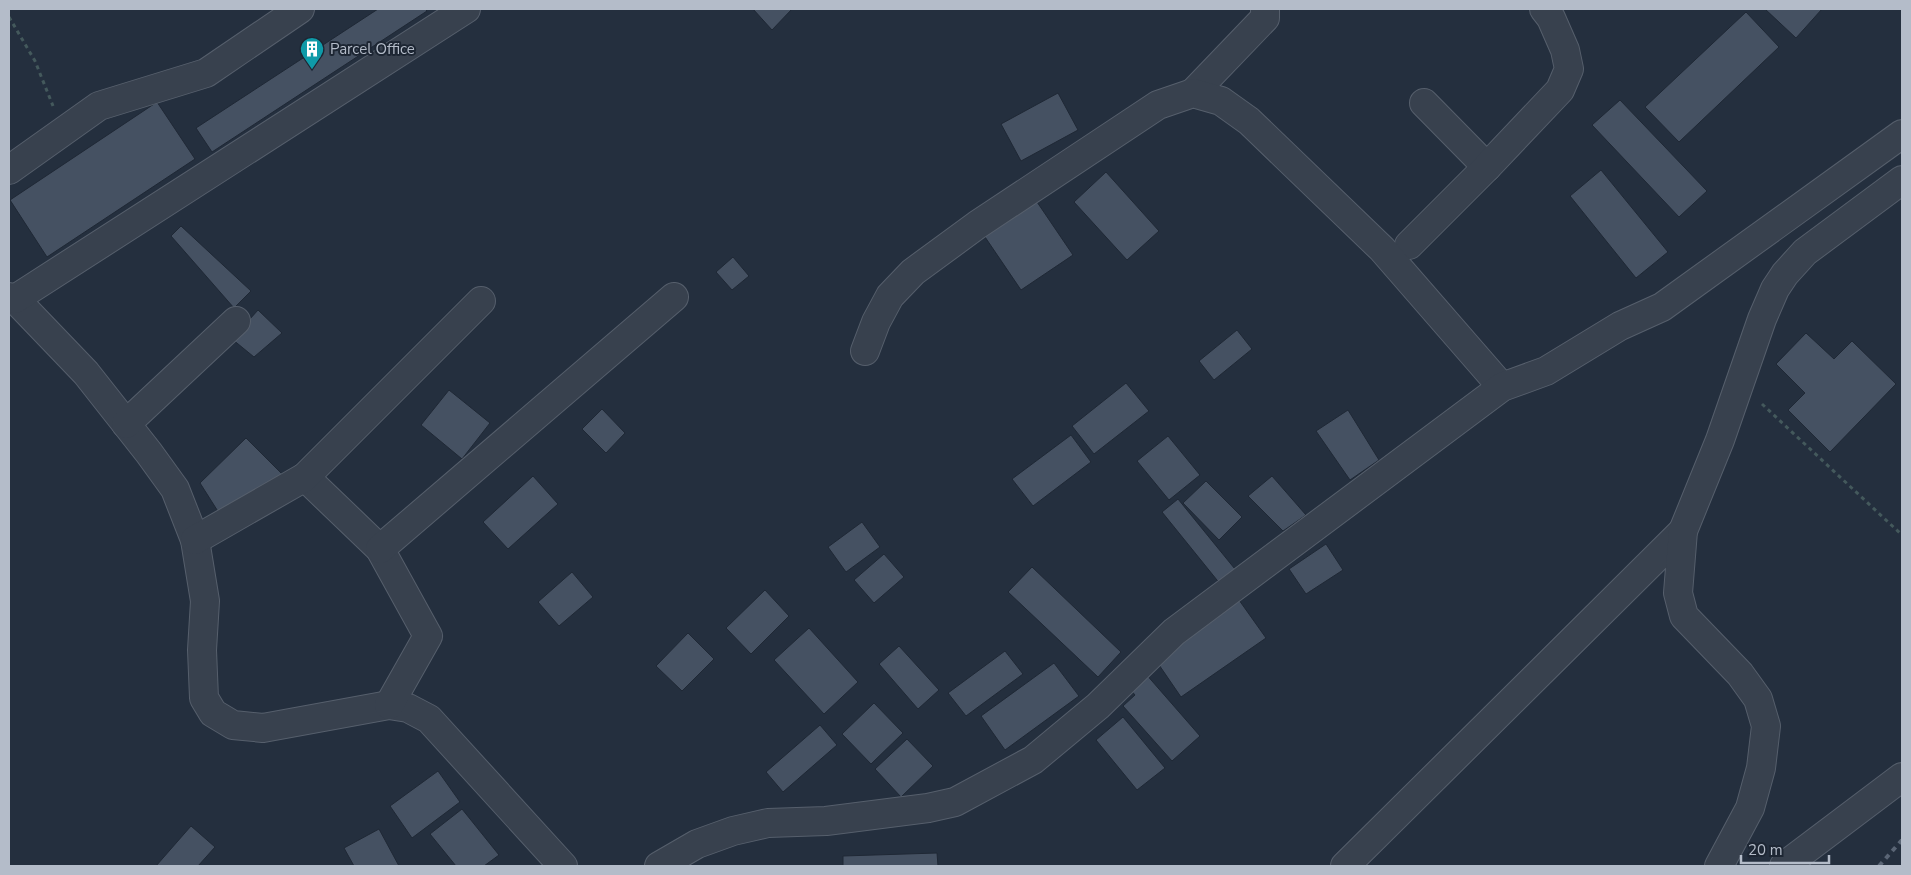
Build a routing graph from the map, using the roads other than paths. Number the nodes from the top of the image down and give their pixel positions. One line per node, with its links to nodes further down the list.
1 (300, 9): 9 (street)
2 (466, 9): 13 (street)
3 (1265, 9): 5 (street)
4 (1544, 9): 8 (street)
5 (1193, 93): 16 (street); 17 (street)
6 (1424, 102): 8 (street)
7 (1902, 134): 17 (street)
8 (1487, 167): 11 (street)
9 (9, 170)
10 (1902, 180): 20 (street)
11 (1409, 246)
12 (674, 297): 22 (street)
13 (12, 298): 18 (street)
14 (481, 301): 19 (street)
15 (236, 321): 18 (street)
16 (865, 351)
17 (1502, 387): 26 (street)
18 (126, 424): 21 (street)
19 (305, 477): 21 (street); 22 (street)
20 (1683, 531): 27 (street); 28 (street)
21 (195, 540): 23 (street)
22 (380, 549): 23 (street)
23 (389, 705): 25 (street)
24 (1902, 777): 29 (street)
25 (563, 866)
26 (659, 866)
27 (1345, 866)
28 (1719, 866)
29 (1784, 866)

